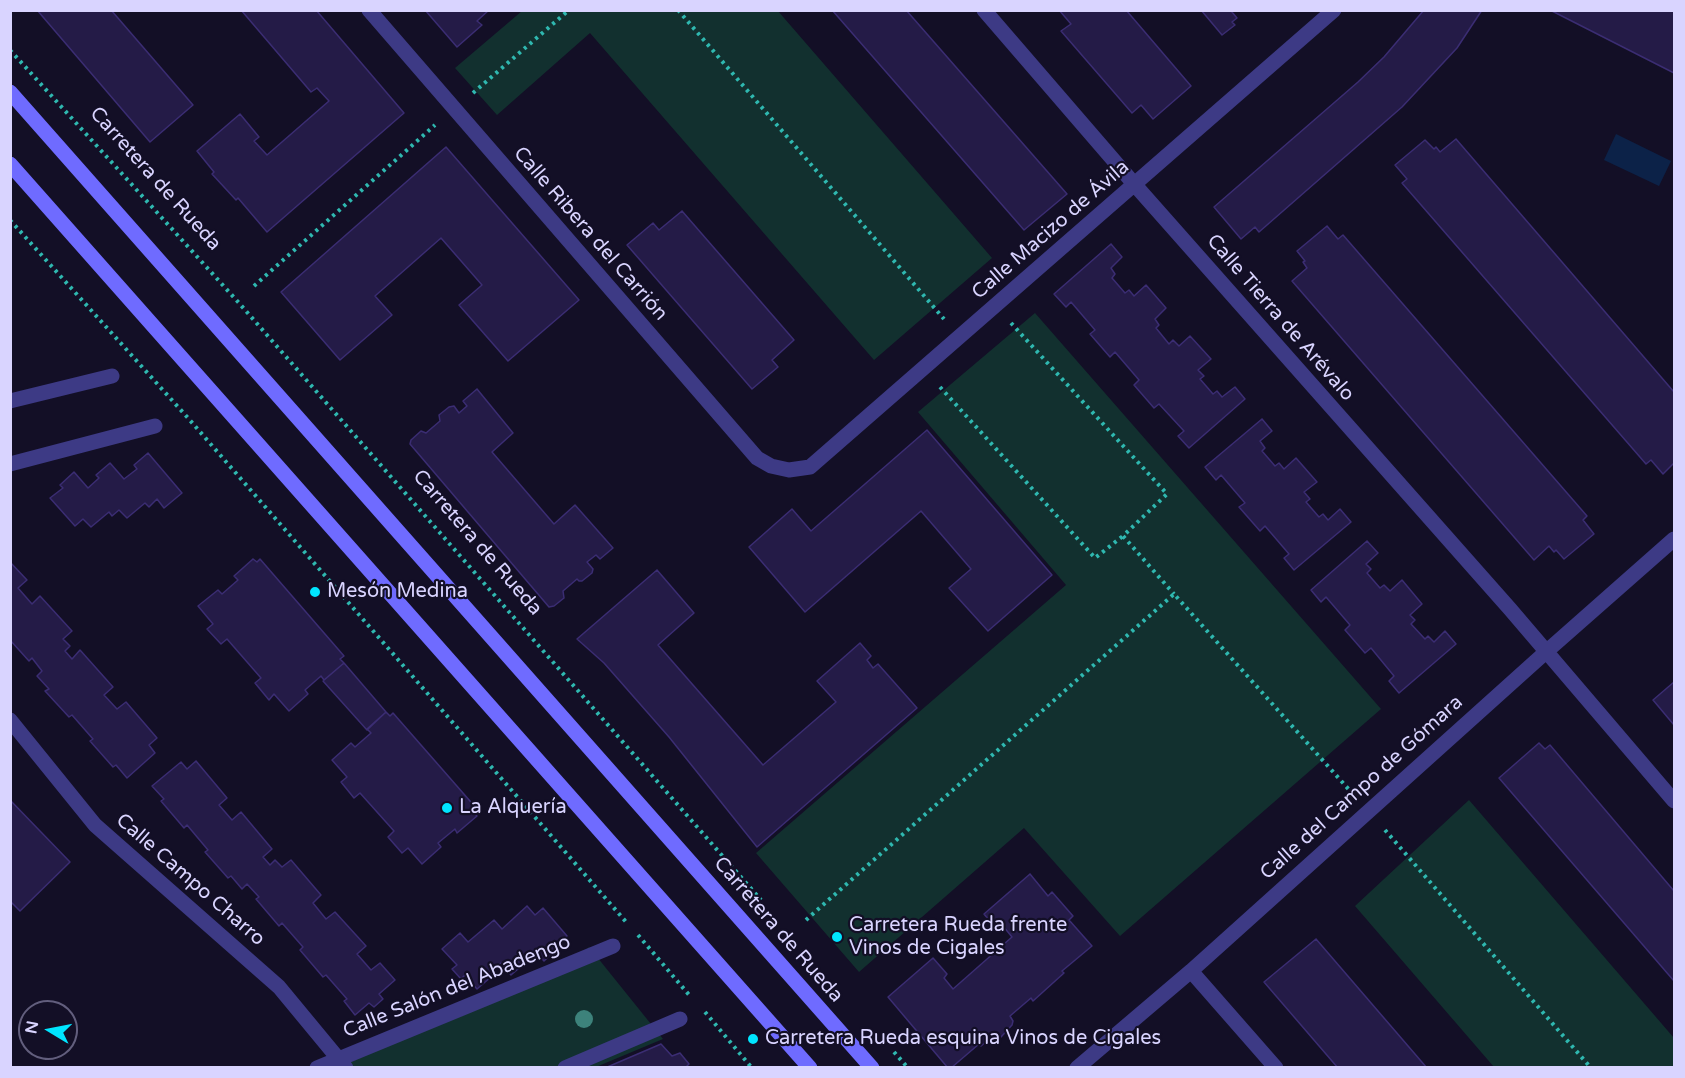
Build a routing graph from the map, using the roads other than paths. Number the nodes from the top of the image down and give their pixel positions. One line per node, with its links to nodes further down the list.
1 (369, 10): 11 (street, Calle Ribera del Carrión)
2 (984, 10): 6 (street, Calle Tierra de Arévalo)
3 (1334, 10): 6 (street, Calle Macizo de Ávila)
4 (10, 92): 23 (street, Carretera de Rueda)
5 (10, 164): 22 (street)
6 (1135, 185): 11 (street, Calle Macizo de Ávila); 13 (street, Calle Tierra de Arévalo)
7 (112, 376): 8 (street)
8 (10, 401)
9 (155, 426): 10 (street)
10 (10, 465)
11 (789, 470)
12 (1674, 539): 13 (street, Calle del Campo de Gómara)
13 (1546, 651): 15 (street, Calle Tierra de Arévalo); 17 (street, Calle del Campo de Gómara)
14 (10, 720): 19 (street, Calle Campo Charro)
15 (1674, 801)
16 (613, 945): 19 (street, Calle Salón del Abadengo)
17 (1191, 971): 24 (street, Calle del Campo de Gómara); 25 (street)
18 (680, 1018): 21 (street)
19 (342, 1063): 20 (street, Calle Salón del Abadengo)
20 (317, 1068)
21 (565, 1068)
22 (810, 1068)
23 (872, 1068)
24 (1077, 1068)
25 (1276, 1068)

